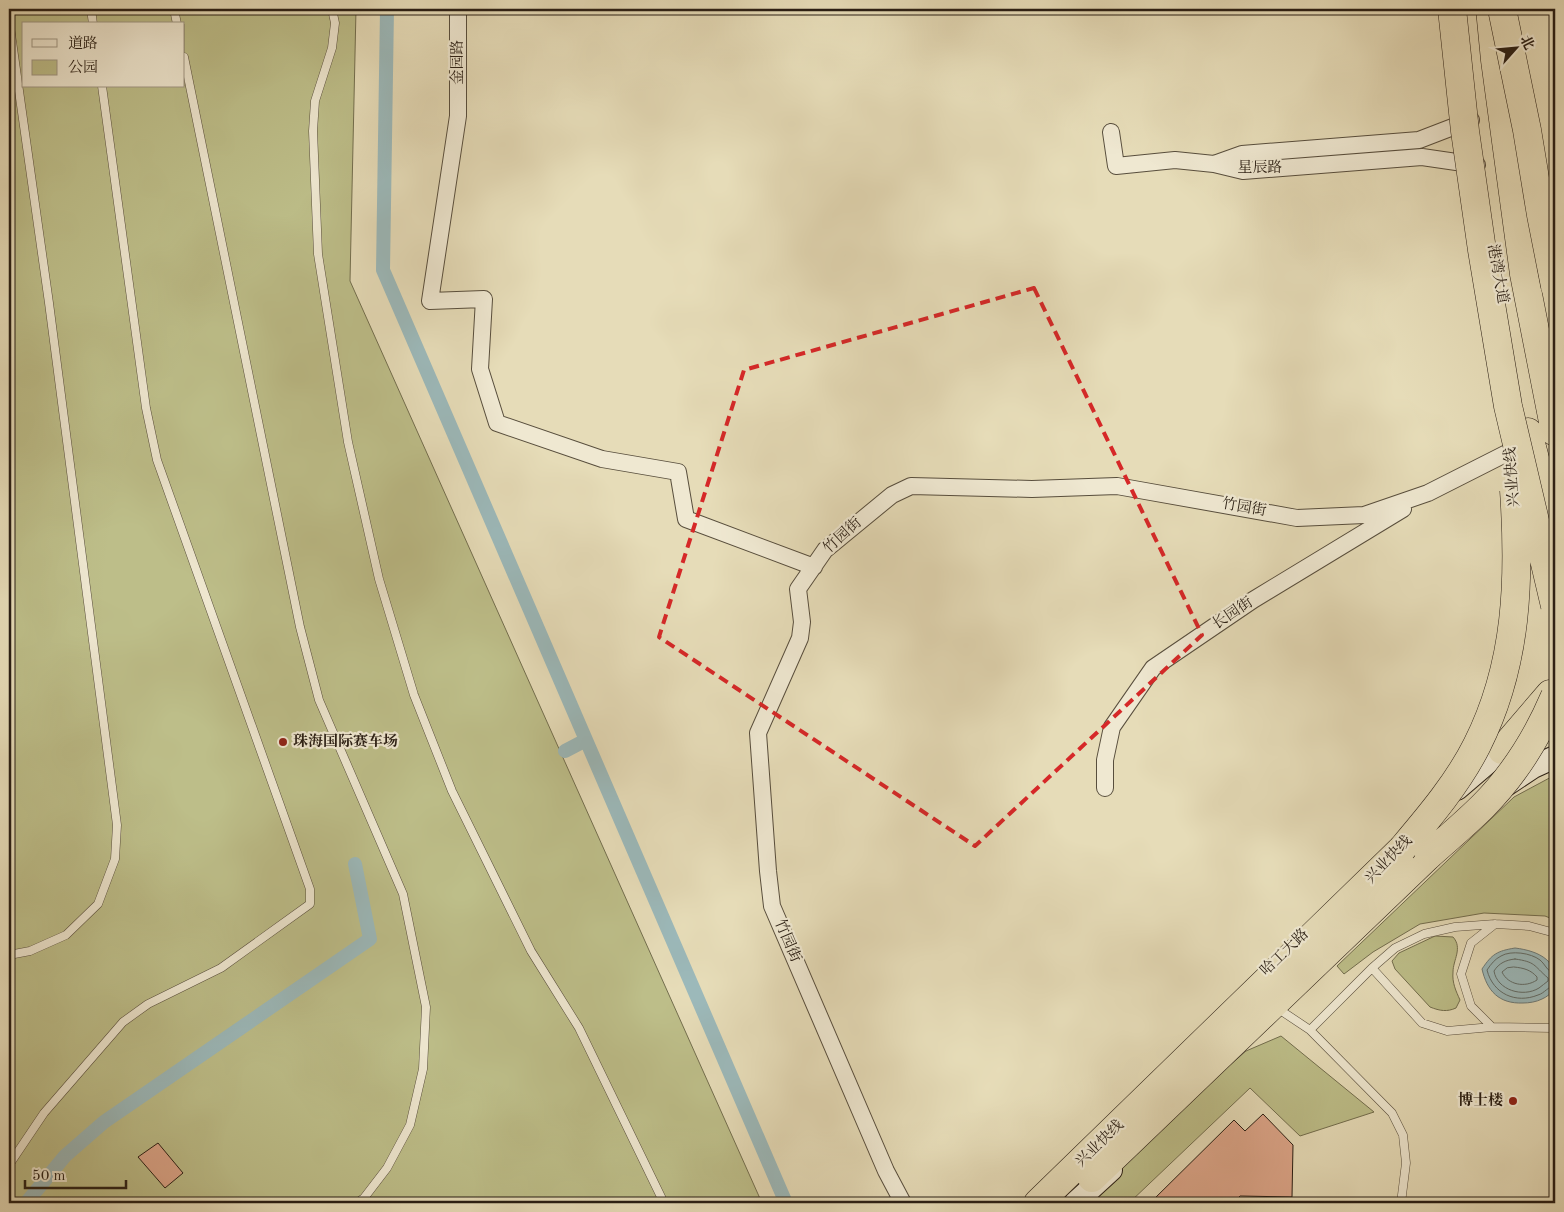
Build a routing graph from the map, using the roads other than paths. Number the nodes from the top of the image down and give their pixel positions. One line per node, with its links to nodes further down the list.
1 (91, 9): 10 (lane)
2 (174, 9): 11 (lane)
3 (332, 9): 42 (lane)
4 (458, 9): 24 (street, 金园路)
5 (1452, 9): 19 (highway, bridge)
6 (1461, 9): 14 (highway, 港湾大道)
7 (1490, 9): 20 (highway, 港湾大道)
8 (1502, 9): 18 (highway, bridge)
9 (9, 20): 34 (lane)
10 (93, 22)
11 (177, 22)
12 (185, 62): 41 (lane)
13 (102, 88): 40 (lane)
14 (1472, 120): 16 (street, 星辰路); 17 (highway, 港湾大道)
15 (1111, 132): 16 (street)
16 (1214, 164): 17 (street, 星辰路)
17 (1479, 165): 21 (highway, 港湾大道)
18 (1555, 285)
19 (1508, 406): 25 (highway, bridge); 45 (highway, 兴业快线, bridge)
20 (1555, 432)
21 (1530, 446): 22 (street, 竹园街); 23 (highway, 港湾大道)
22 (1428, 493): 24 (street, 竹园街); 31 (street, 长园街)
23 (1555, 535)
24 (814, 567): 43 (street, 竹园街)
25 (1555, 606)
26 (1555, 686): 29 (highway)
27 (1555, 696): 46 (highway, 兴业快线, bridge)
28 (1555, 721): 29 (street, 哈工大路)
29 (1502, 750): 44 (street, 哈工大路)
30 (1555, 757): 36 (street)
31 (1105, 788)
32 (1495, 924): 33 (lane); 35 (lane); 37 (lane)
33 (1555, 933)
34 (9, 955)
35 (1372, 968): 37 (lane); 39 (lane)
36 (1280, 1010): 39 (lane); 47 (street)
37 (1492, 1026): 38 (lane)
38 (1554, 1027)
39 (1310, 1030): 48 (lane)
40 (9, 1165)
41 (356, 1203)
42 (664, 1203)
43 (903, 1203)
44 (1028, 1203)
45 (1038, 1203)
46 (1066, 1203)
47 (1075, 1203)
48 (1401, 1203)

